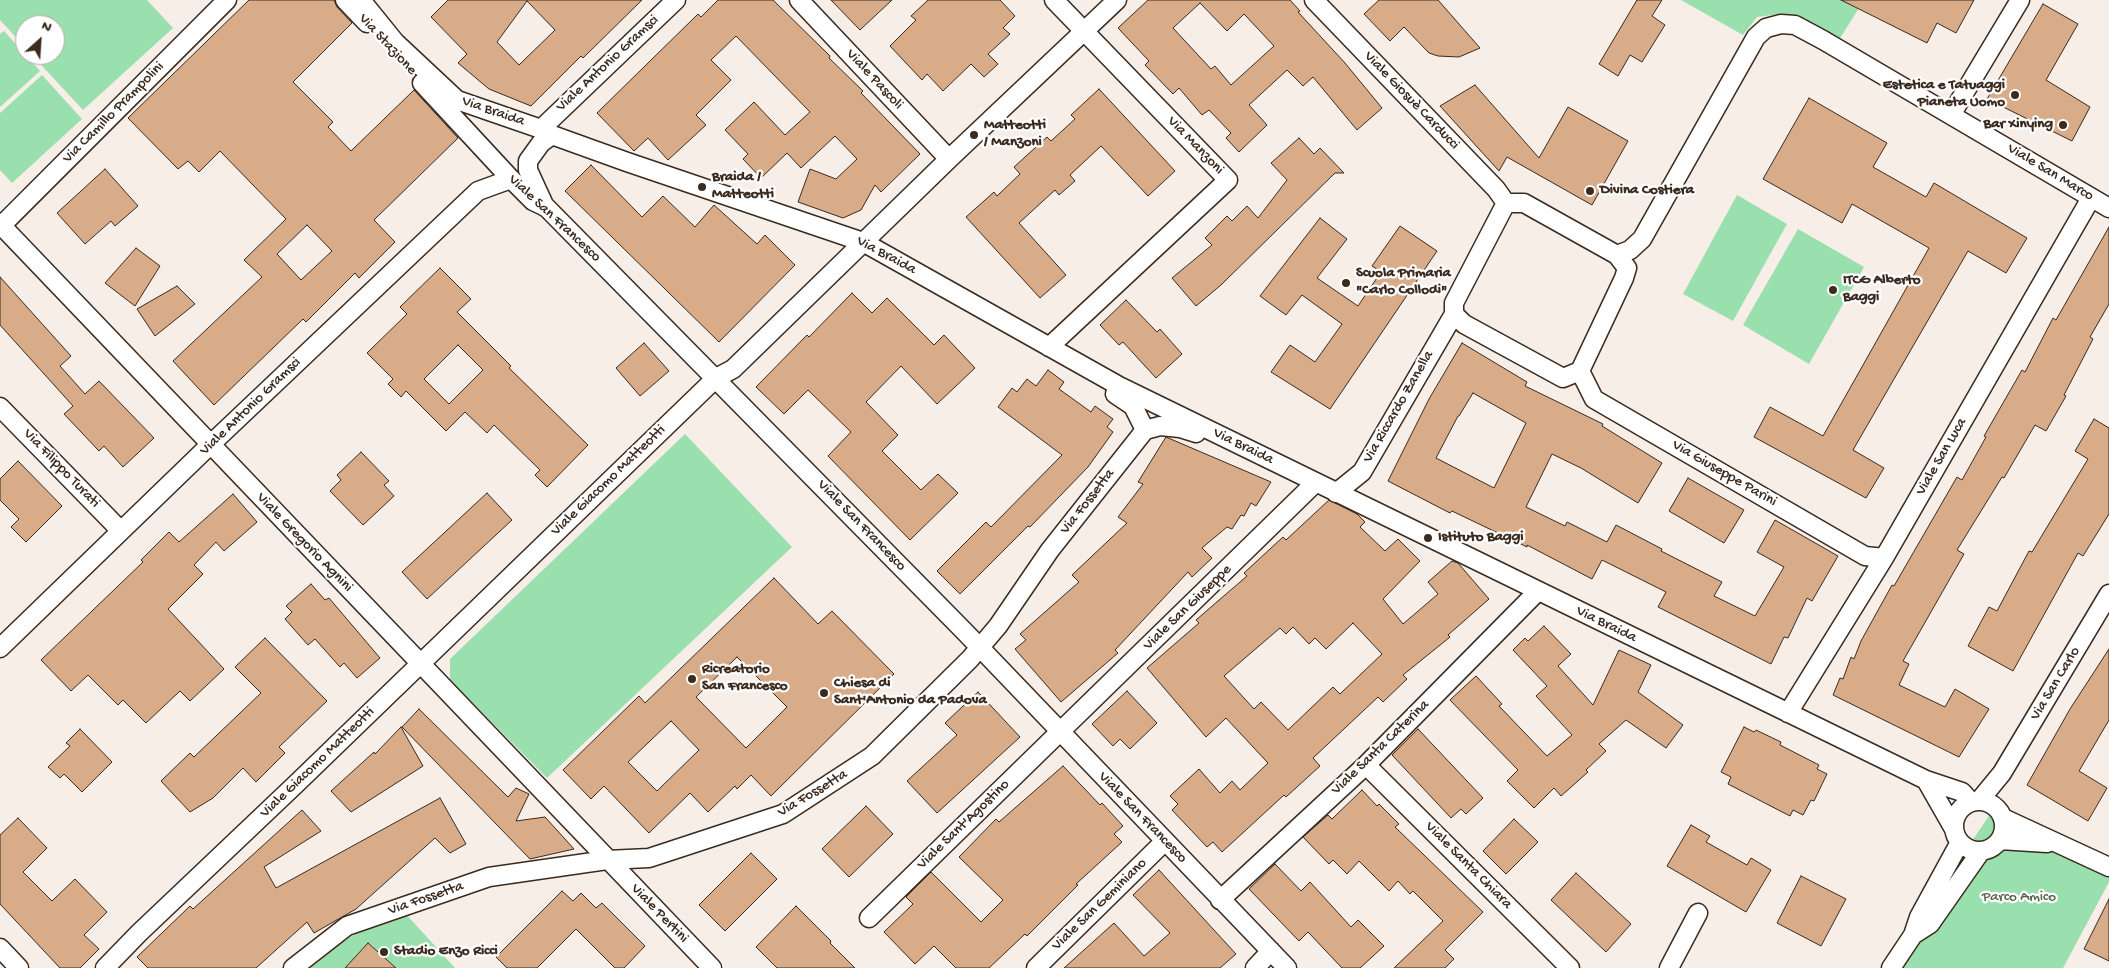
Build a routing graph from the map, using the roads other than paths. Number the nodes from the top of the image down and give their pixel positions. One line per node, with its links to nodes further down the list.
1 (228, 0): 20 (street, Via Camillo Prampolini)
2 (345, 0): 11 (street, Via Stazione)
3 (362, 0): 11 (street, Via Stazione)
4 (676, 0): 13 (street, Viale Antonio Gramsci)
5 (799, 0): 14 (street, Viale Pascoli)
6 (1054, 0): 10 (street, Via Manzoni)
7 (1117, 0): 10 (street, Viale Giacomo Matteotti)
8 (1314, 0): 17 (street, Viale Giosuè Carducci)
9 (2020, 0): 12 (street)
10 (1085, 32): 14 (street, Viale Giacomo Matteotti); 24 (street, Via Manzoni)
11 (433, 87): 13 (street, Via Braida); 15 (street, Viale San Francesco)
12 (1951, 115): 16 (street, Viale San Marco); 22 (street, Viale San Marco)
13 (546, 132): 18 (street); 21 (street, Via Braida)
14 (948, 159): 21 (street, Viale Giacomo Matteotti)
15 (511, 179): 18 (street, Viale San Francesco); 31 (street, Viale Antonio Gramsci)
16 (2091, 198): 19 (street, Viale San Marco); 35 (street, Viale San Luca)
17 (1506, 203): 22 (street); 23 (street, Via Riccardo Zanella)
18 (546, 207): 27 (street, Viale San Francesco)
19 (2109, 208)
20 (0, 225): 31 (street, Viale Gregorio Agnini)
21 (863, 242): 24 (street, Via Braida); 27 (street, Viale Giacomo Matteotti)
22 (1617, 255): 25 (street)
23 (1454, 314): 25 (street); 33 (street, Via Riccardo Zanella)
24 (1049, 347): 26 (street, Via Braida)
25 (1580, 371): 35 (street, Via Giuseppe Parini)
26 (1095, 373): 29 (street); 30 (street, Via Braida)
27 (716, 378): 39 (street, Viale San Francesco); 40 (street, Viale Giacomo Matteotti)
28 (0, 407): 34 (street, Via Filippo Turati)
29 (1146, 430): 30 (street); 39 (street, Via Fossetta)
30 (1208, 430): 32 (street, Via Braida)
31 (211, 444): 34 (street, Viale Antonio Gramsci); 40 (street, Viale Gregorio Agnini)
32 (1315, 483): 33 (street, Via Braida); 42 (street, Viale San Giuseppe)
33 (1336, 493): 36 (street, Via Braida)
34 (121, 531): 38 (street, Viale Antonio Gramsci)
35 (1884, 558): 41 (street, Viale San Luca)
36 (1537, 592): 41 (street, Via Braida); 43 (street, Viale Santa Caterina)
37 (2109, 594): 44 (street, Via San Carlo)
38 (0, 648)
39 (980, 649): 42 (street, Viale San Francesco); 53 (street, Via Fossetta)
40 (419, 664): 53 (street, Viale Gregorio Agnini); 62 (street, Viale Giacomo Matteotti)
41 (1788, 713): 45 (street, Via Braida)
42 (1060, 732): 50 (street, Viale San Francesco); 57 (street, Viale Sant'Agostino)
43 (1366, 765): 55 (street, Viale Santa Caterina); 68 (street, Viale Santa Chiara)
44 (2002, 773): 46 (street, Via San Carlo); 47 (street, Via San Carlo)
45 (1926, 780): 46 (street, Via Braida); 48 (street)
46 (1975, 802): 47 (street); 48 (street)
47 (2001, 814): 49 (street); 51 (street)
48 (1957, 835): 52 (street); 58 (street)
49 (2000, 840): 51 (street); 52 (street)
50 (1164, 842): 55 (street, Viale San Francesco); 65 (street, Viale San Geminiano)
51 (2060, 844): 54 (street)
52 (1981, 851): 58 (street)
53 (608, 860): 63 (street, Via Fossetta); 64 (street, Viale Pertini)
54 (2109, 867)
55 (1220, 900): 60 (street, Viale San Francesco)
56 (1698, 913): 69 (street)
57 (869, 918)
58 (1913, 935): 70 (street)
59 (0, 948): 61 (street)
60 (1271, 951): 66 (street); 67 (street, Viale San Francesco)
61 (20, 968)
62 (106, 968)
63 (293, 968)
64 (712, 968)
65 (1036, 968)
66 (1256, 968)
67 (1287, 968)
68 (1570, 968)
69 (1669, 968)
70 (1891, 968)

